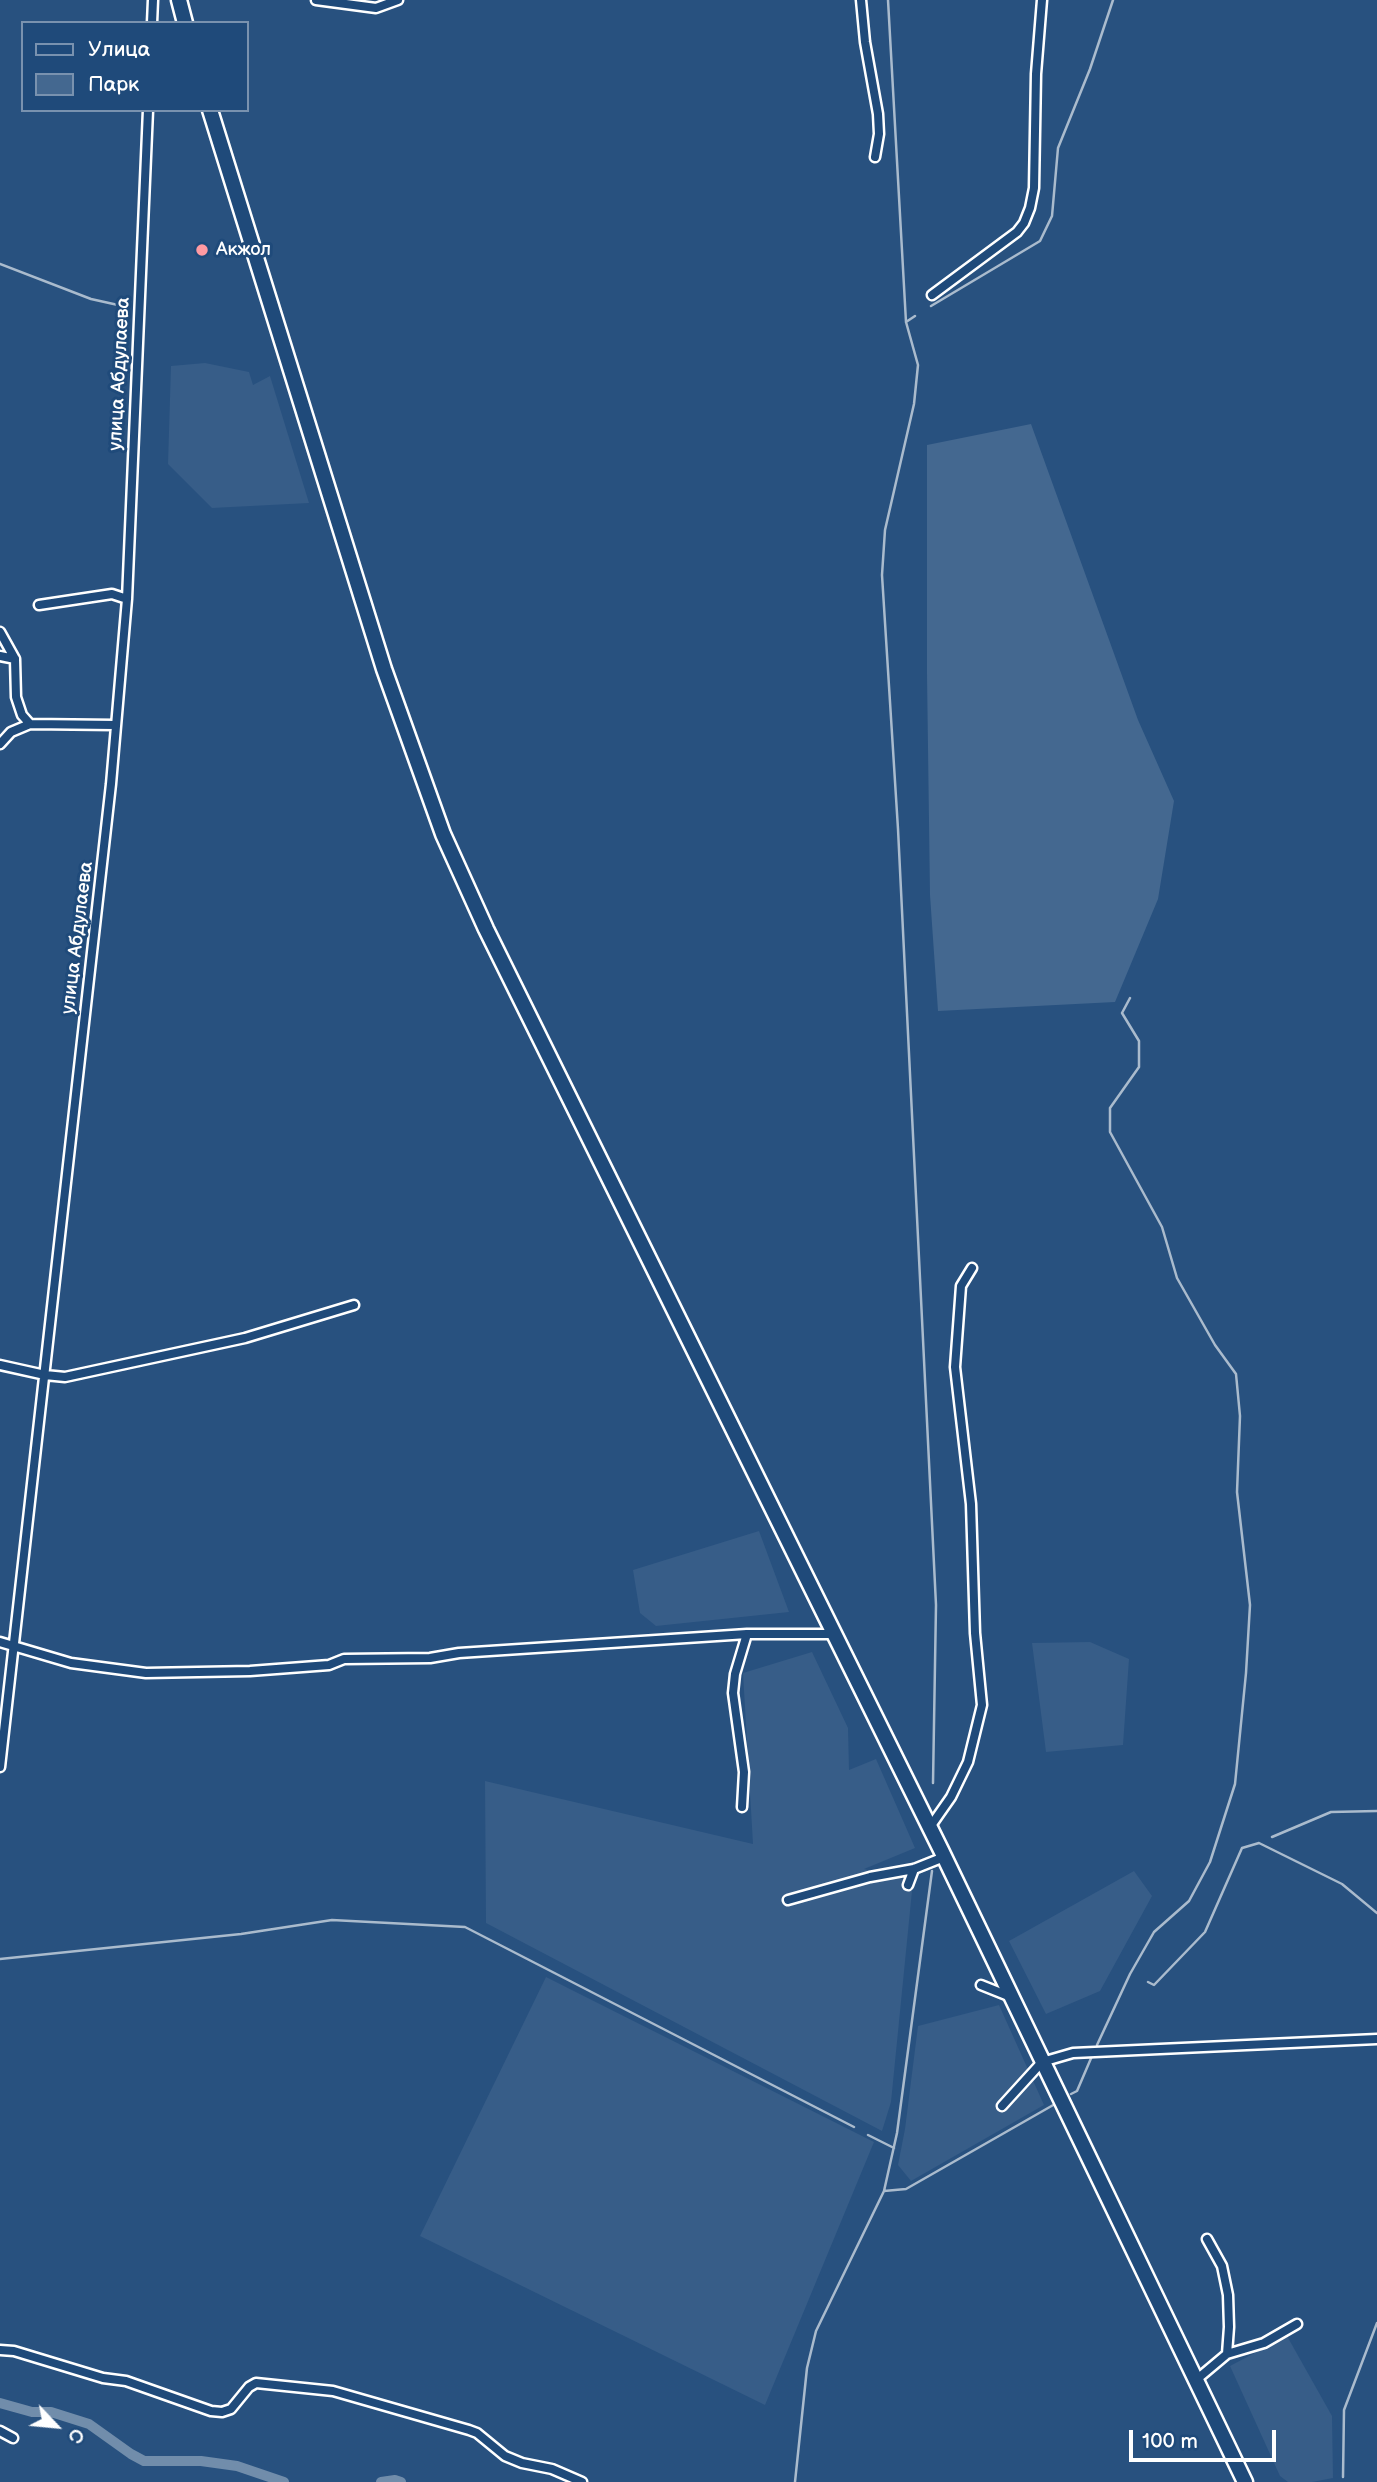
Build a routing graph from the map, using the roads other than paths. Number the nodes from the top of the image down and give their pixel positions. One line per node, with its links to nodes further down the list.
1 (153, 0): 7 (street)
2 (179, 0): 8 (highway)
3 (316, 0): 4 (street)
4 (398, 0)
5 (861, 0): 11 (street)
6 (1042, 0): 12 (street)
7 (152, 21)
8 (184, 21)
9 (148, 112): 13 (street, улица Абдулаева)
10 (211, 112): 26 (highway)
11 (875, 157)
12 (932, 295)
13 (127, 599): 14 (street); 19 (street, улица Абдулаева)
14 (39, 604)
15 (0, 632): 17 (street)
16 (0, 656): 17 (street)
17 (15, 659): 18 (street)
18 (30, 724): 19 (street); 20 (street)
19 (115, 725): 24 (street, улица Абдулаева)
20 (0, 744)
21 (972, 1268): 31 (street)
22 (354, 1305): 24 (street)
23 (0, 1365): 24 (street)
24 (45, 1376): 28 (street, улица Абдулаева)
25 (747, 1634): 26 (street); 28 (street); 30 (street)
26 (834, 1634): 31 (highway)
27 (0, 1642): 28 (street)
28 (13, 1647): 29 (street, улица Абдулаева)
29 (0, 1767)
30 (743, 1807)
31 (930, 1827): 32 (highway)
32 (944, 1857): 33 (street); 37 (highway)
33 (914, 1869): 34 (street); 35 (street)
34 (908, 1885)
35 (788, 1900)
36 (981, 1985): 37 (street)
37 (1011, 1997): 39 (highway)
38 (1377, 2039): 39 (street)
39 (1042, 2062): 40 (street); 45 (highway)
40 (1002, 2106)
41 (1207, 2239): 44 (street)
42 (1297, 2324): 44 (street)
43 (0, 2350): 48 (street)
44 (1227, 2354): 45 (street)
45 (1196, 2380): 49 (highway)
46 (0, 2431): 47 (street)
47 (13, 2438)
48 (582, 2482)
49 (1245, 2482)

